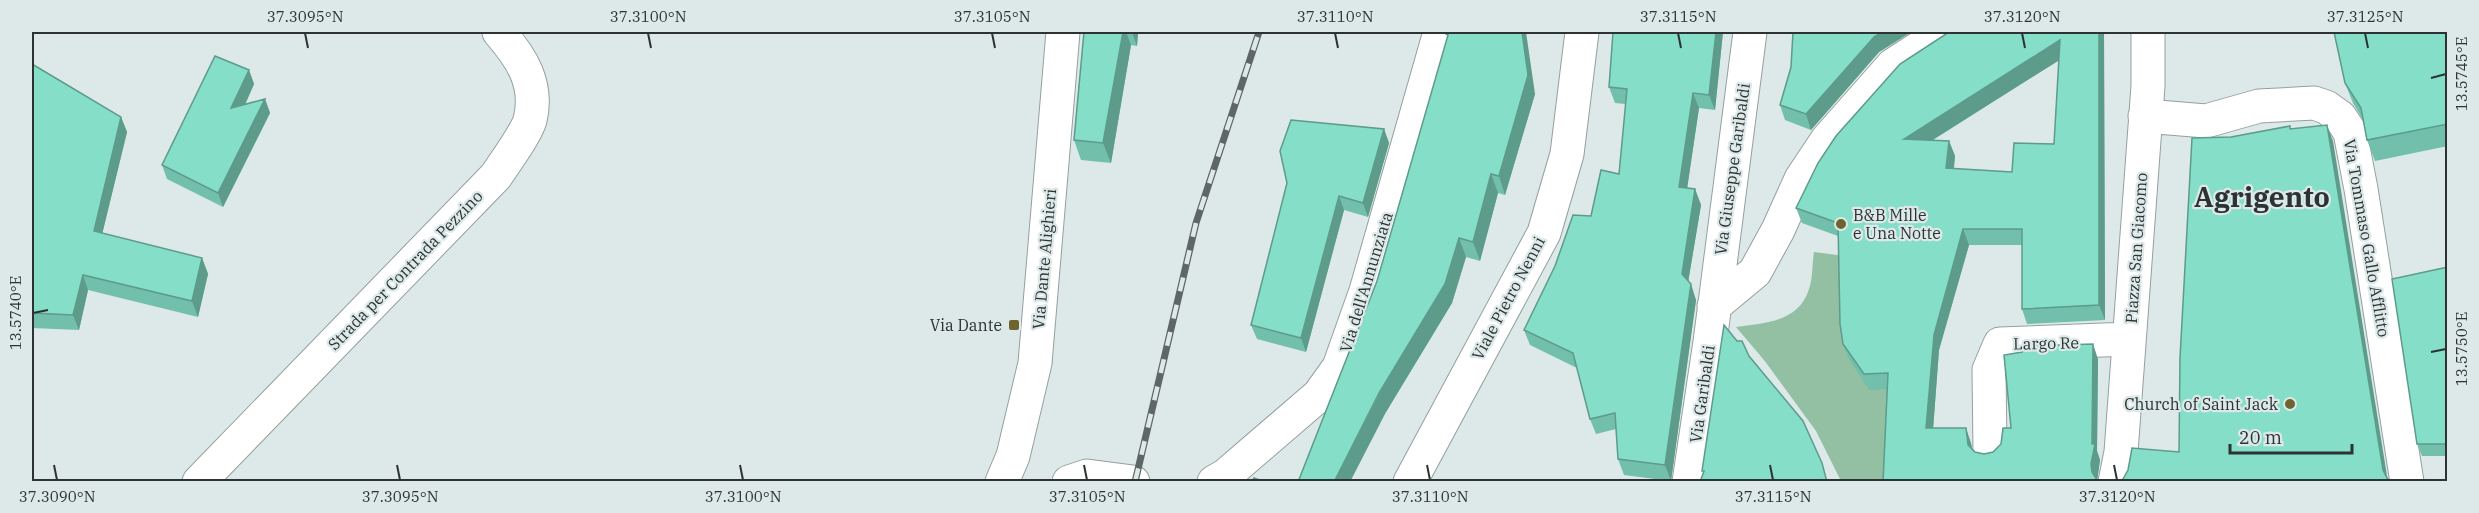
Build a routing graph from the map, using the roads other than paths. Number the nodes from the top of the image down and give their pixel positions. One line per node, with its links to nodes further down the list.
1 (499, 32): 14 (street, Strada per Contrada Pezzino)
2 (1063, 32): 15 (street, Via Dante Alighieri)
3 (1440, 32): 18 (street, Via dell'Annunziata)
4 (1582, 32): 19 (street, Viale Pietro Nenni)
5 (1750, 32): 9 (street, Via Giuseppe Garibaldi)
6 (1944, 32): 9 (street)
7 (2148, 32): 8 (street, Piazza San Giacomo)
8 (2145, 116): 10 (street, Piazza San Giacomo); 12 (street, Via Tommaso Gallo Afflitto)
9 (1714, 306): 20 (street, Via Garibaldi)
10 (2129, 339): 11 (street, Largo Re); 13 (street, Piazza San Giacomo)
11 (1990, 451)
12 (2404, 467)
13 (2117, 473)
14 (199, 482)
15 (1002, 482)
16 (1069, 482): 17 (street)
17 (1133, 482)
18 (1214, 482)
19 (1410, 482)
20 (1689, 482)

